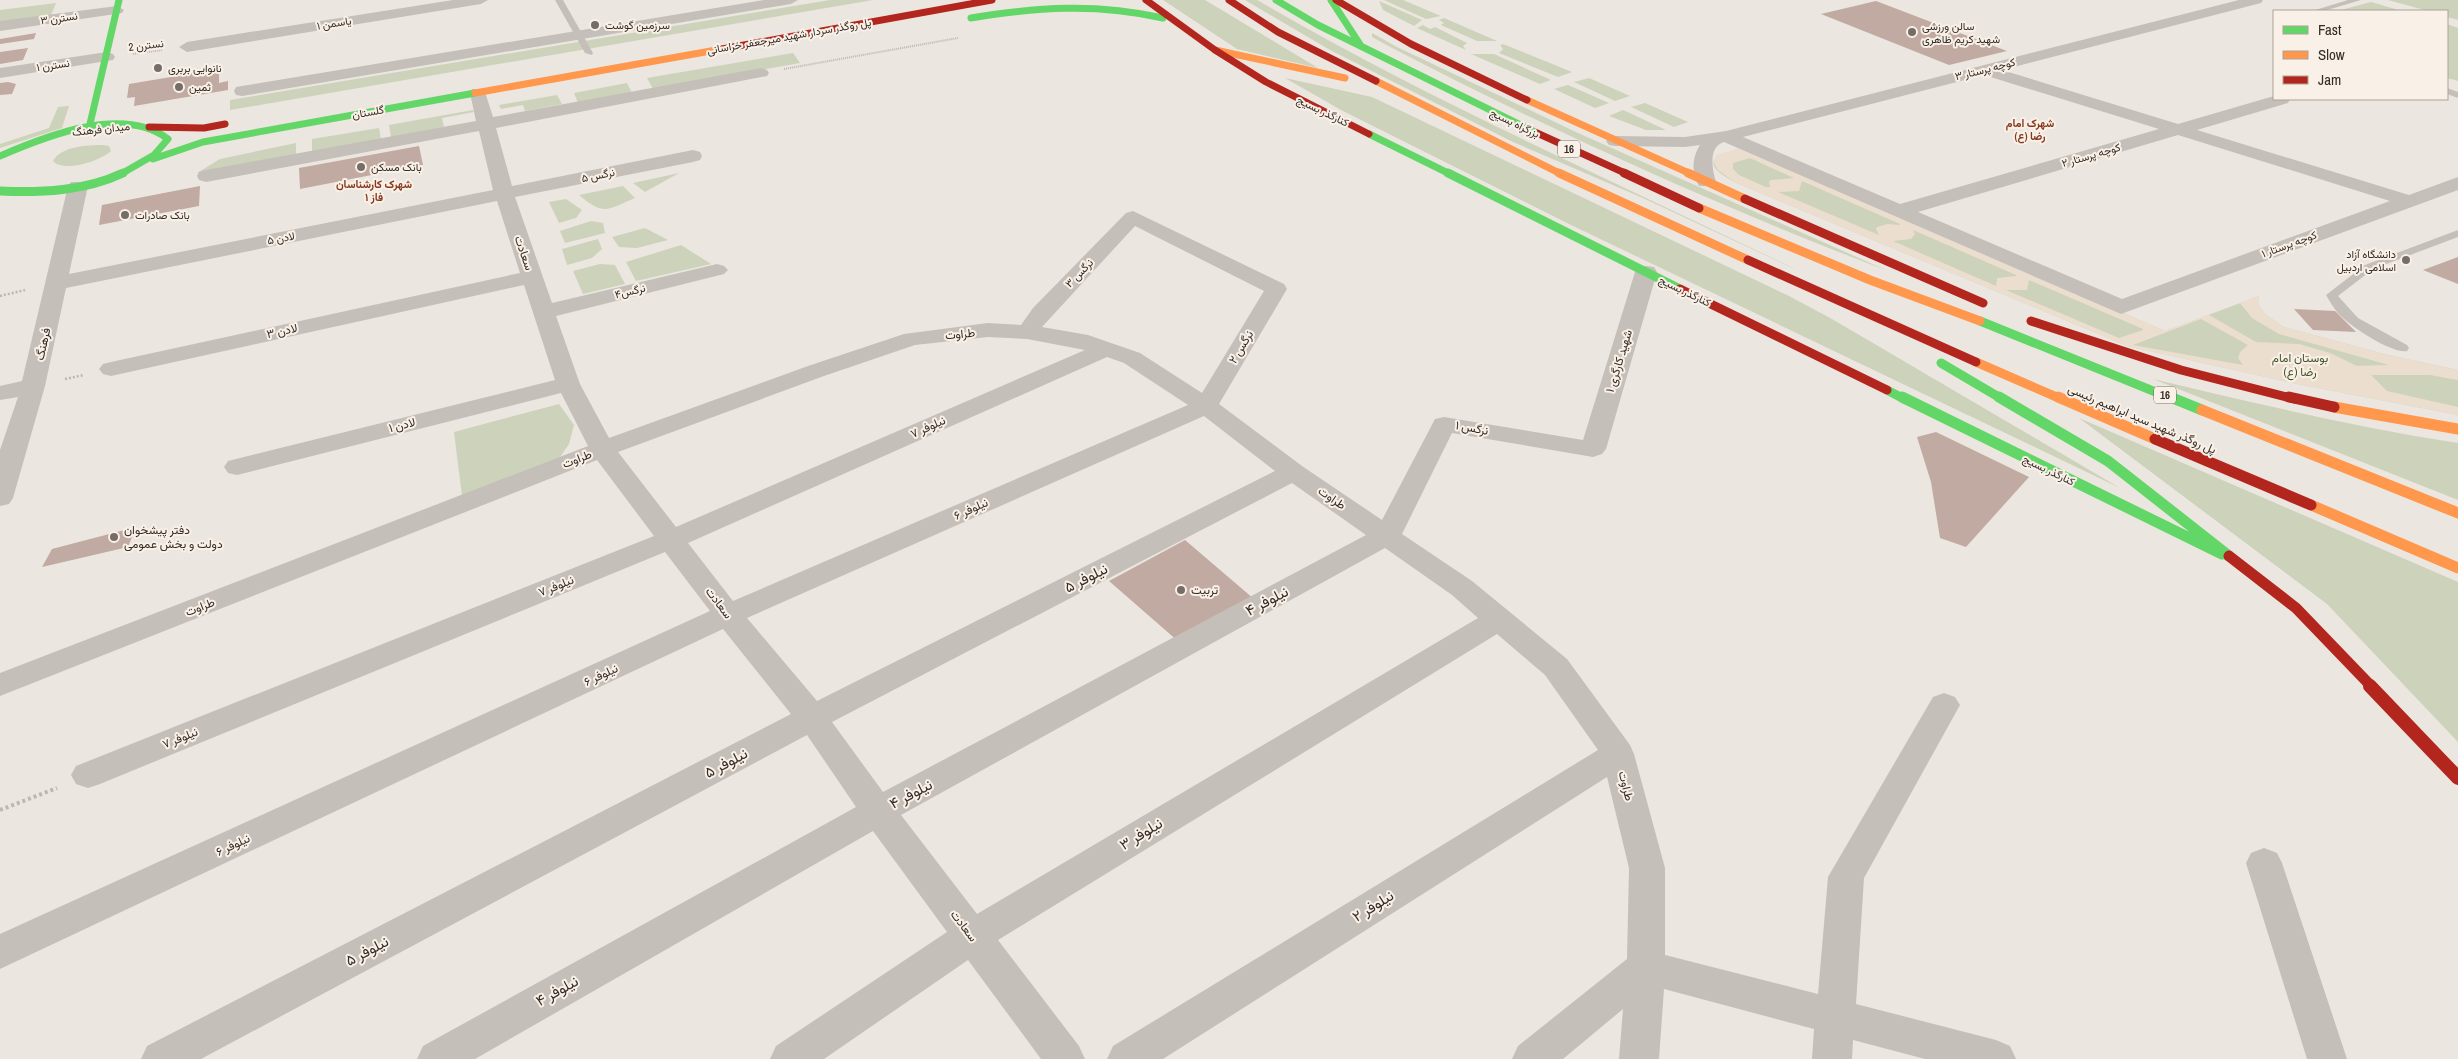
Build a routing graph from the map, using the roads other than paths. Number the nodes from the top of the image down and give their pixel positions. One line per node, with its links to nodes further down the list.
1 (481, 0): 14 (street, یاسمن ۱)
2 (559, 0): 21 (lane)
3 (791, 0): 21 (street)
4 (952, 0): 27 (main road, پل روگذر سردار شهید میرجعفر خراسانی)
5 (992, 0): 27 (main road, پل روگذر سردار شهید میرجعفر خراسانی)
6 (1070, 0): 16 (main road)
7 (1146, 0): 19 (main road, کنارگذر بسیج)
8 (1229, 0): 32 (main road, 16)
9 (1276, 0): 23 (main road, بزرگراه بسیج / 16)
10 (1331, 0): 23 (main road)
11 (1336, 0): 44 (main road)
12 (2256, 0): 28 (street, کوچه پرستار ۳)
13 (2357, 0): 17 (lane)
14 (456, 2): 22 (street, یاسمن ۱)
15 (118, 5): 20 (street, نسترن ۳); 26 (main road)
16 (1050, 6): 18 (main road); 19 (main road)
17 (2320, 10)
18 (961, 20)
19 (1178, 23): 25 (main road, کنارگذر بسیج)
20 (0, 26)
21 (580, 36): 27 (lane); 35 (street)
22 (187, 47)
23 (1362, 47): 82 (main road, بزرگراه بسیج / 16)
24 (787, 49): 31 (main road)
25 (1215, 50): 32 (main road); 58 (main road, کنارگذر بسیج)
26 (107, 57): 29 (street, نسترن ۱); 41 (main road)
27 (587, 59): 31 (main road, گلستان); 34 (main road, گلستان)
28 (1982, 69): 42 (street); 43 (street, کوچه پرستار ۳)
29 (0, 73)
30 (761, 73): 39 (street)
31 (546, 80): 34 (main road, گلستان)
32 (1379, 84): 62 (main road, 16)
33 (2449, 86): 36 (lane)
34 (475, 87): 39 (street, سعادت); 47 (main road, گلستان)
35 (242, 90)
36 (2458, 95)
37 (2279, 100): 42 (street, کوچه پرستار ۲)
38 (232, 123): 40 (main road)
39 (487, 124): 48 (street); 53 (street, سعادت)
40 (149, 127): 41 (main road, میدان فرهنگ); 47 (main road, میدان فرهنگ)
41 (89, 128): 45 (main road, میدان فرهنگ)
42 (2181, 129): 54 (street); 55 (street, کوچه پرستار ۲)
43 (1720, 138): 44 (street, کوچه پرستار ۳); 49 (street); 55 (street)
44 (1615, 141): 49 (main road)
45 (0, 156)
46 (693, 156): 53 (street, نرگس ۵)
47 (153, 159): 51 (main road, میدان فرهنگ)
48 (206, 176)
49 (1706, 182): 63 (main road)
50 (2458, 183): 54 (street, کوچه پرستار ۱)
51 (78, 186): 52 (main road, میدان فرهنگ); 60 (street, فرهنگ)
52 (0, 191)
53 (504, 194): 59 (street, سعادت); 60 (street, لادن ۵)
54 (2406, 200): 55 (street, کوچه پرستار ۱)
55 (1899, 211)
56 (2458, 233): 68 (lane)
57 (717, 270): 64 (street, نرگس۴)
58 (1646, 272): 78 (street, شهید کارگری ۱); 85 (main road, کنارگذر بسیج)
59 (532, 277): 64 (street, سعادت); 71 (street, لادن ۳)
60 (58, 283): 73 (street, فرهنگ)
61 (1276, 289): 66 (street, نرگس ۳); 75 (street, نرگس ۲)
62 (1817, 290): 67 (main road); 86 (main road, پل روگذر شهید سید ابراهیم رئیسی)
63 (1988, 304)
64 (544, 312): 72 (street, سعادت)
65 (2018, 316): 76 (main road)
66 (1028, 332): 69 (street, طراوت); 77 (street, طراوت)
67 (1911, 346)
68 (2403, 348)
69 (1106, 349): 75 (street, طراوت); 84 (street, نیلوفر ۷)
70 (1928, 356): 85 (main road)
71 (111, 369)
72 (568, 384): 77 (street, سعادت); 79 (street, لادن ۱)
73 (33, 386): 74 (street); 81 (street, فرهنگ)
74 (0, 393)
75 (1206, 406): 80 (street, طراوت); 87 (street, نیلوفر ۶)
76 (2458, 429)
77 (602, 449): 84 (street, سعادت); 89 (street, طراوت)
78 (1592, 449): 83 (street, نرگس ۱)
79 (237, 467)
80 (1293, 472): 83 (street, طراوت); 91 (street, نیلوفر ۵)
81 (2, 484)
82 (2458, 513)
83 (1388, 535): 88 (street, طراوت); 95 (street, نیلوفر ۴)
84 (672, 539): 87 (street, سعادت); 93 (street, نیلوفر ۷)
85 (2236, 561): 94 (main road)
86 (2458, 568)
87 (728, 616): 91 (street, سعادت); 98 (street, نیلوفر ۶)
88 (1499, 619): 92 (street, طراوت); 97 (street, نیلوفر ۳)
89 (0, 685)
90 (1944, 705): 100 (street)
91 (812, 718): 95 (street, سعادت); 101 (street, نیلوفر ۵)
92 (1618, 754): 99 (street, طراوت); 105 (street, نیلوفر ۲)
93 (88, 775)
94 (2458, 778)
95 (878, 812): 97 (street, سعادت); 102 (street, نیلوفر ۴)
96 (2264, 863): 110 (street)
97 (972, 936): 103 (street, نیلوفر ۳); 104 (street, سعادت)
98 (0, 952)
99 (1646, 967): 100 (street); 106 (street); 107 (street, طراوت)
100 (1835, 1017): 108 (street); 109 (street)
101 (161, 1059)
102 (437, 1059)
103 (790, 1059)
104 (1065, 1059)
105 (1128, 1059)
106 (1532, 1059)
107 (1639, 1059)
108 (1832, 1059)
109 (1996, 1059)
110 (2327, 1059)

